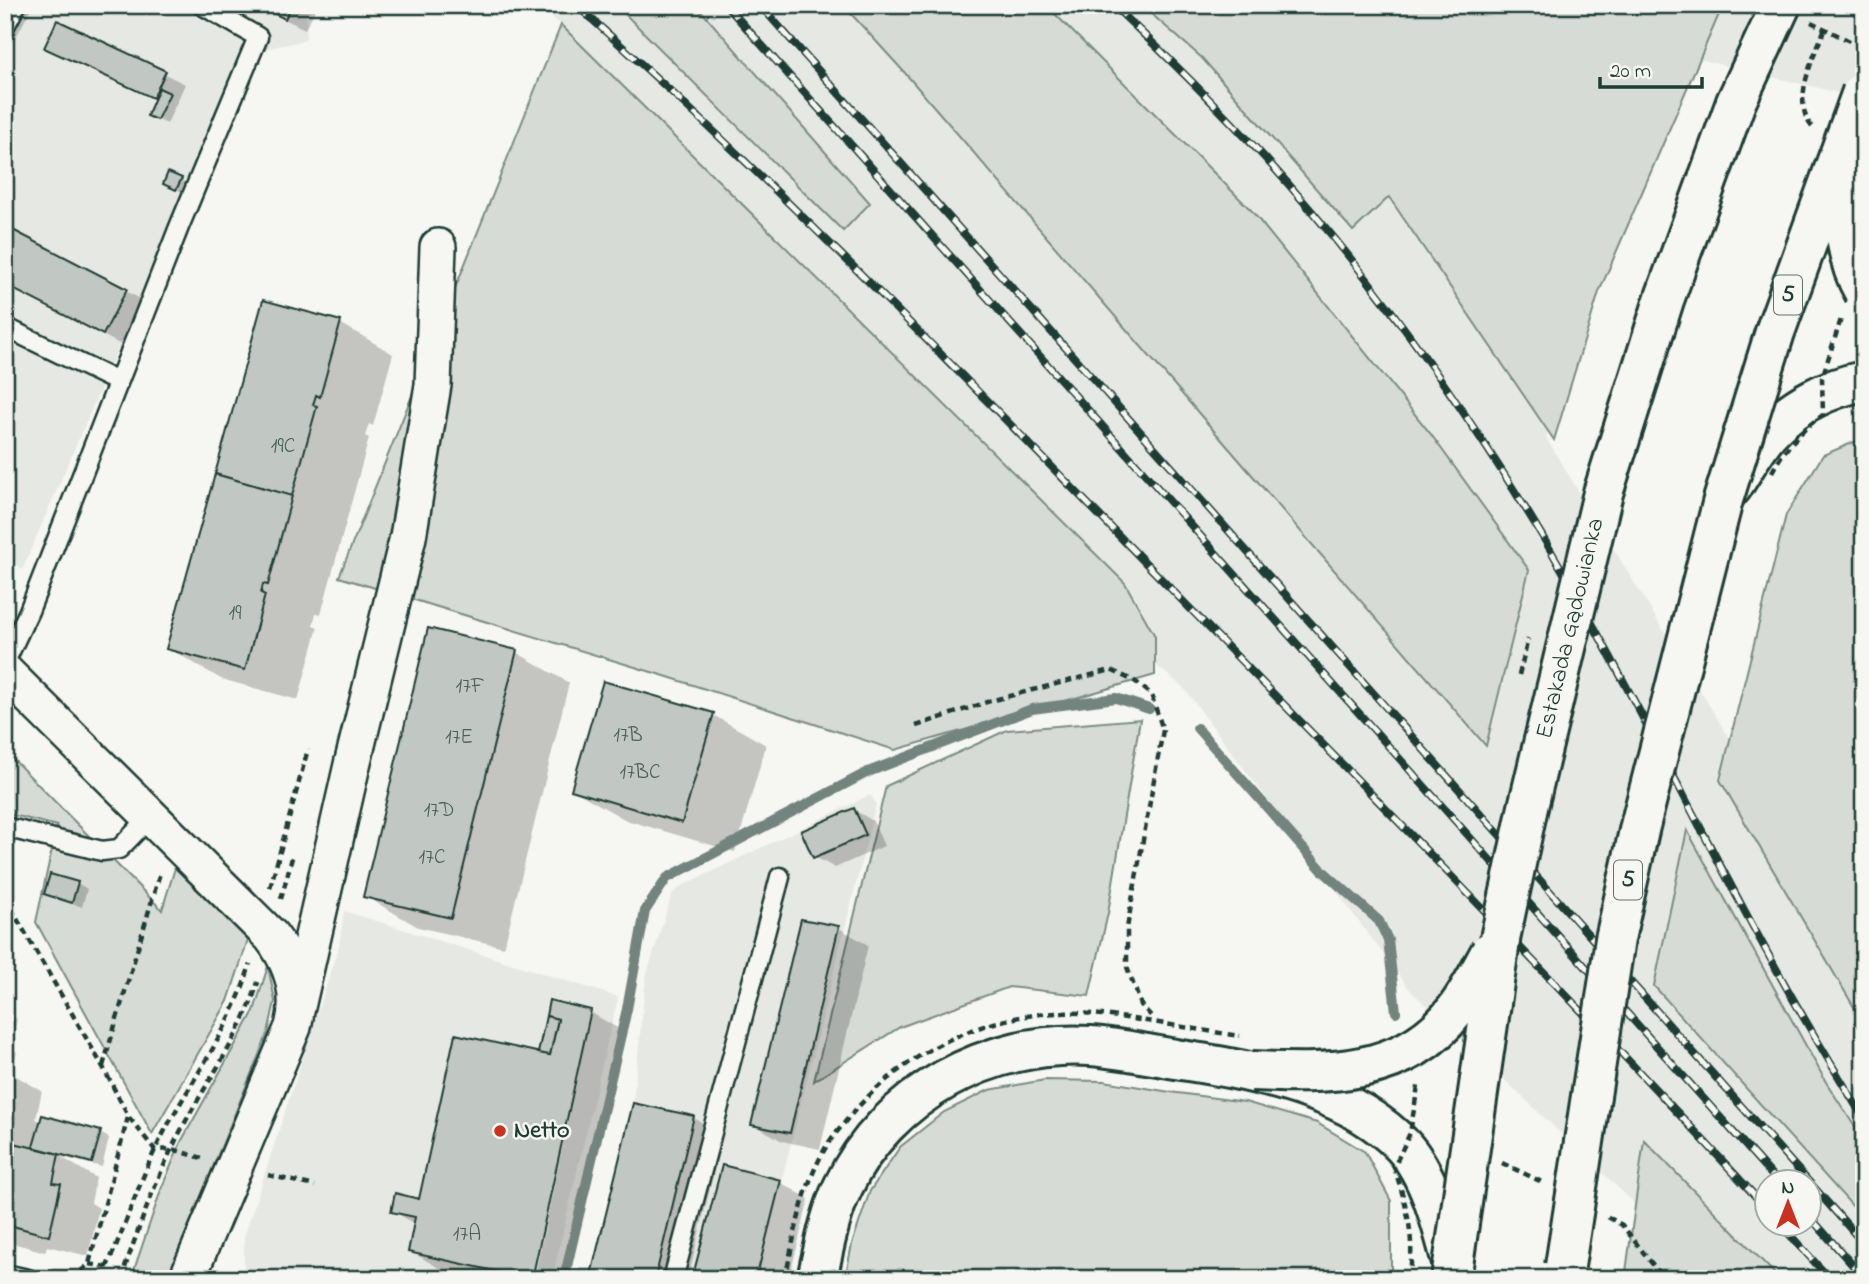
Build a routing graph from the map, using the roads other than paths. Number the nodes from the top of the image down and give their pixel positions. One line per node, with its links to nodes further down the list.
1 (16, 5): 4 (lane)
2 (202, 5): 10 (lane)
3 (1792, 11): 17 (main road, Estakada Gądowianka, bridge)
4 (5, 26)
5 (1863, 90): 7 (main road, bridge); 11 (main road, 5, bridge)
6 (438, 247): 18 (street)
7 (1853, 305)
8 (5, 327): 10 (lane)
9 (1864, 381): 11 (main road, bridge)
10 (118, 383): 12 (lane)
11 (1723, 500): 26 (main road, 5, bridge)
12 (5, 662)
13 (5, 672): 14 (street)
14 (161, 825): 15 (lane); 18 (street)
15 (5, 827)
16 (780, 877): 24 (lane)
17 (1501, 934): 19 (main road, bridge); 20 (main road, Estakada Gądowianka, bridge)
18 (296, 1007): 23 (street)
19 (1251, 1054): 20 (main road, bridge); 25 (main road)
20 (1452, 1271)
21 (5, 1274): 22 (lane)
22 (28, 1279)
23 (187, 1279)
24 (673, 1279)
25 (817, 1279)
26 (1563, 1279)

